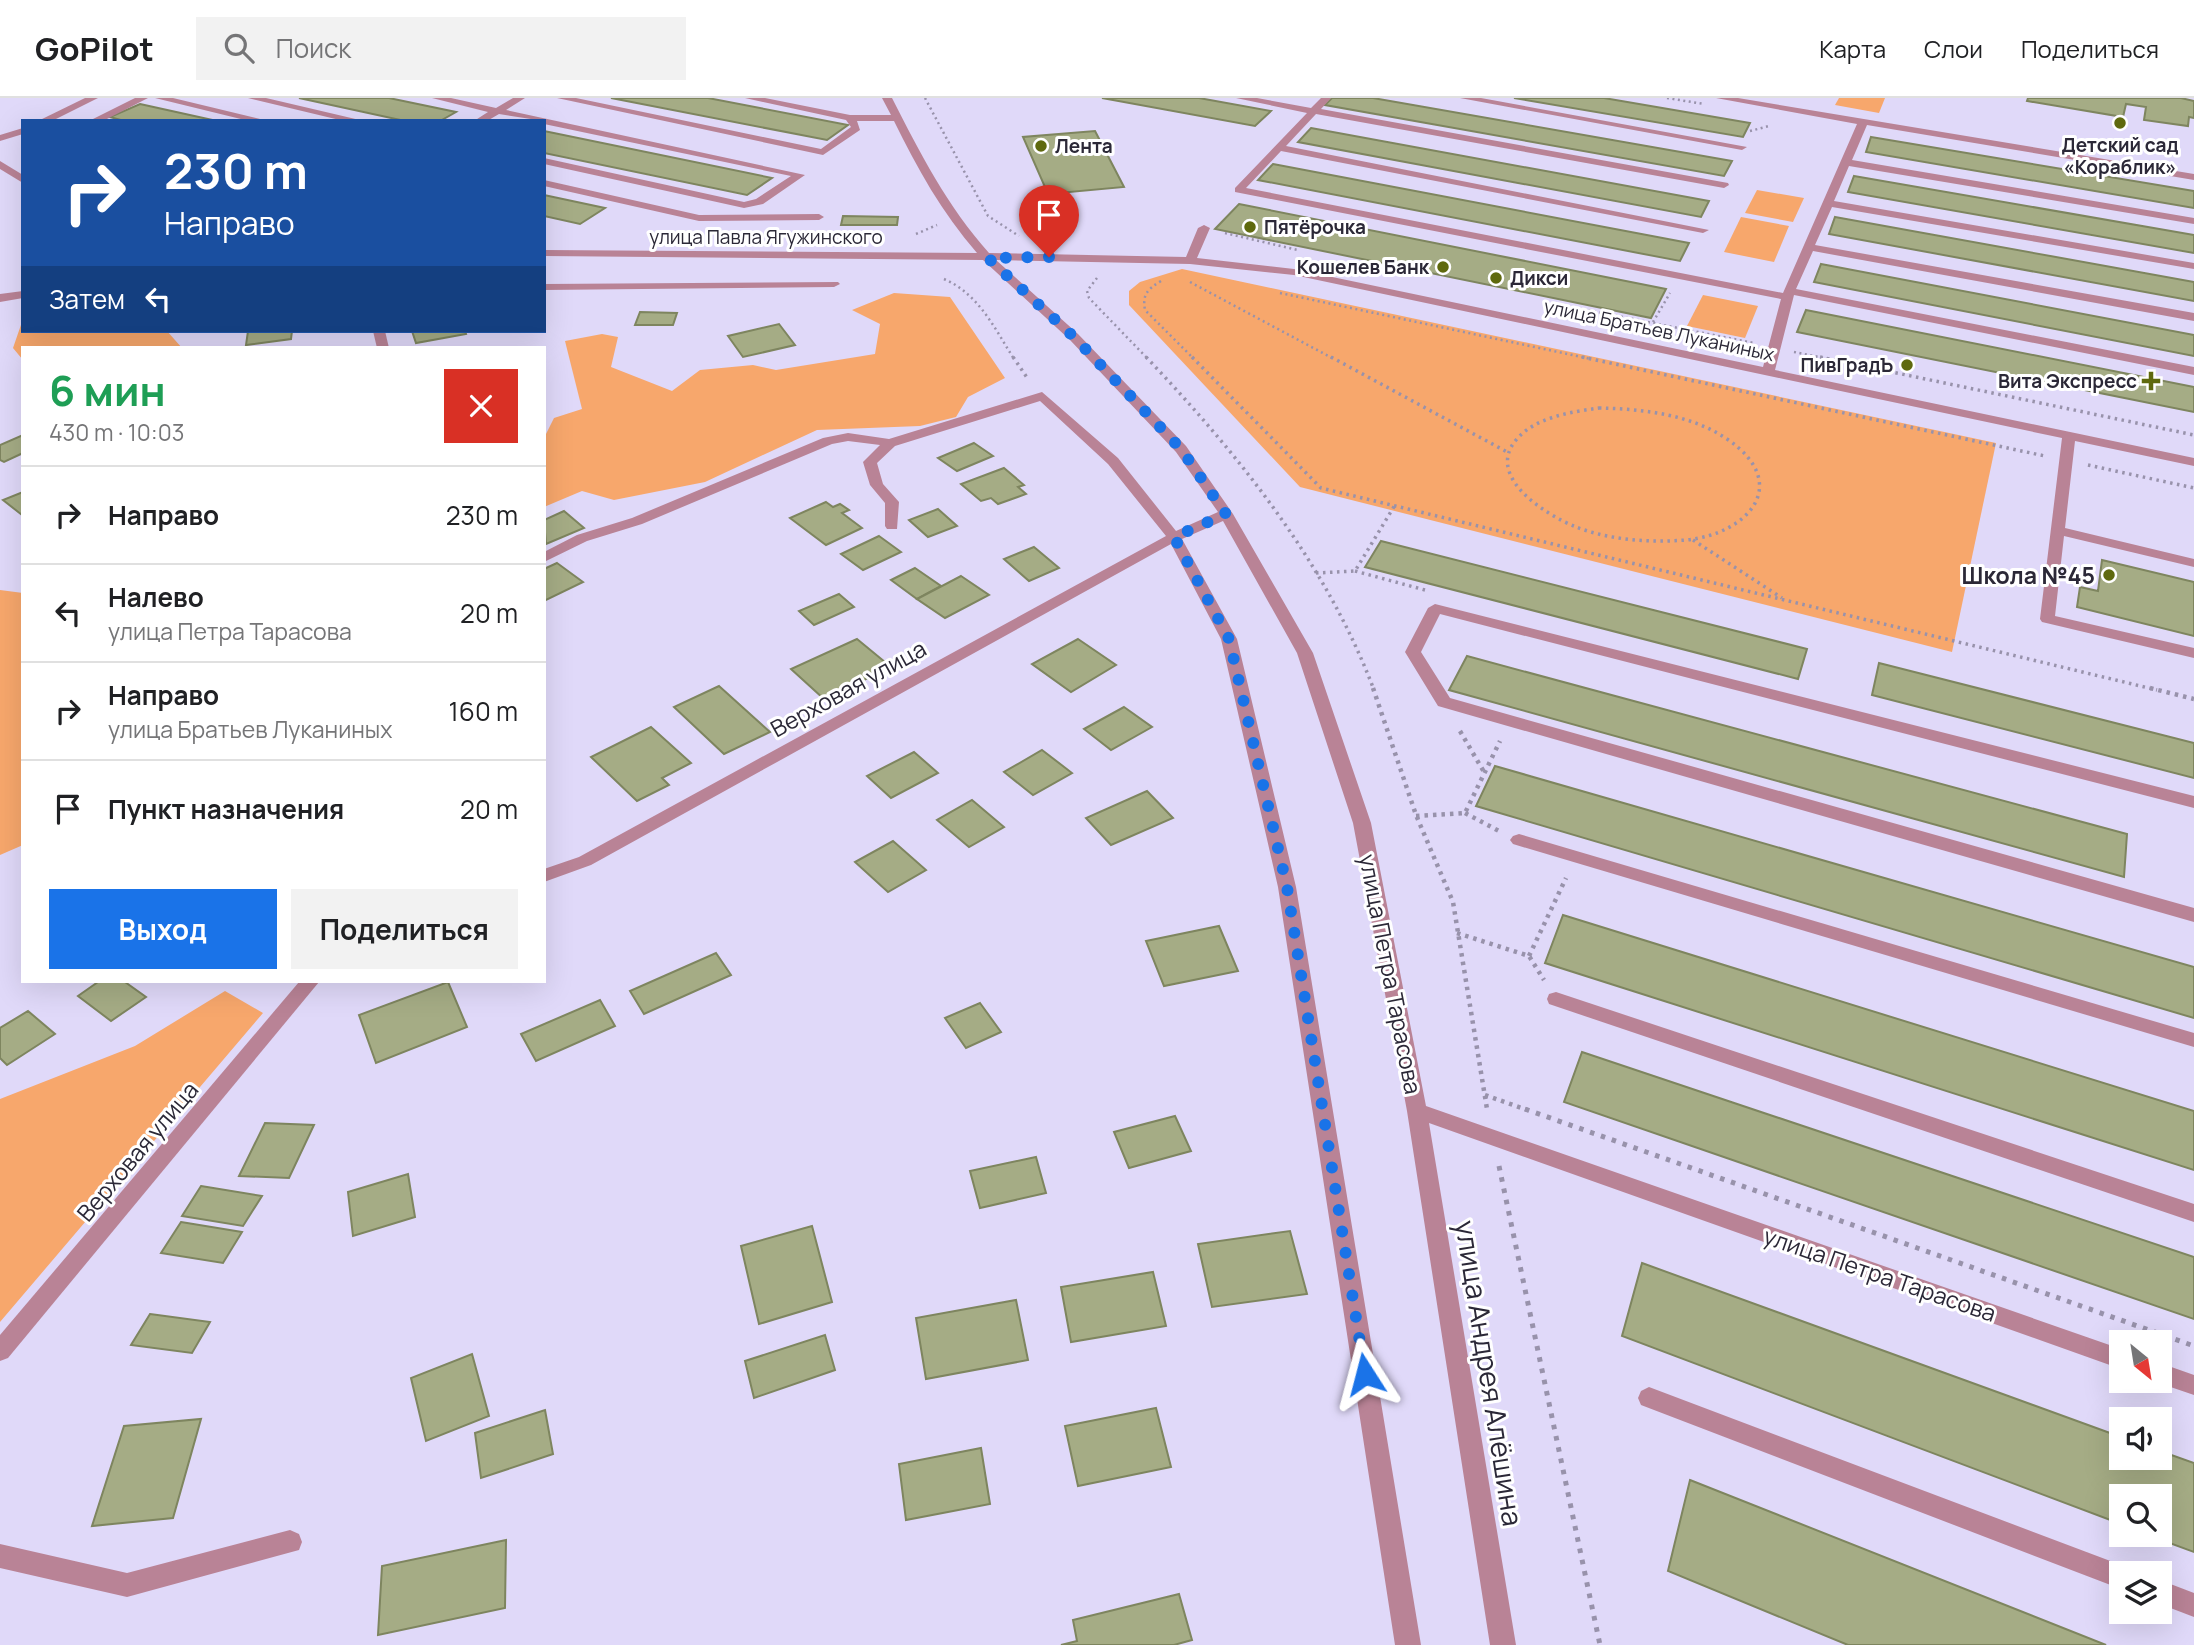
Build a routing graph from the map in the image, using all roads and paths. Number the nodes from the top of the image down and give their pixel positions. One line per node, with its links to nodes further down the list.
1 (93, 98): 21 (street)
2 (143, 98): 22 (street)
3 (160, 98): 23 (street)
4 (253, 98): 24 (street)
5 (437, 98): 17 (street)
6 (520, 98): 17 (street)
7 (562, 98): 19 (street)
8 (750, 98): 16 (street)
9 (810, 98): 16 (street)
10 (887, 98): 20 (street)
11 (925, 98): 45 (path)
12 (1241, 98): 18 (street)
13 (1326, 98): 18 (street)
14 (1465, 98): 31 (street)
15 (1721, 98): 28 (street)
16 (796, 107): 19 (street)
17 (497, 111): 25 (street); 26 (street)
18 (1314, 111): 32 (street); 39 (street)
19 (850, 118): 20 (street)
20 (897, 118): 49 (street)
21 (47, 119)
22 (98, 119)
23 (253, 119)
24 (350, 119)
25 (483, 119)
26 (535, 119)
27 (546, 121): 33 (street)
28 (1863, 122): 34 (street); 36 (street)
29 (21, 132): 30 (street)
30 (0, 138)
31 (1742, 147)
32 (1279, 148): 44 (street); 59 (street)
33 (546, 161)
34 (1846, 162): 40 (street); 42 (street)
35 (0, 164): 37 (street)
36 (2194, 177)
37 (21, 179)
38 (546, 183): 41 (street)
39 (1724, 185)
40 (1828, 203): 46 (street); 51 (street)
41 (819, 217)
42 (2194, 221)
43 (1204, 228): 48 (path); 50 (street)
44 (1703, 230)
45 (1027, 239)
46 (1809, 247): 59 (street); 62 (street)
47 (546, 253): 49 (street, улица Павла Ягужинского)
48 (1310, 253)
49 (988, 258): 50 (street, улица Братьев Луканиных); 75 (street, улица Петра Тарасова)
50 (1191, 261): 65 (street, улица Братьев Луканиных)
51 (2194, 266)
52 (934, 276): 66 (path)
53 (1179, 276): 70 (path)
54 (1169, 278): 74 (path)
55 (834, 284): 56 (street)
56 (546, 287)
57 (1270, 291): 71 (path)
58 (21, 294): 60 (street)
59 (1789, 295): 63 (street); 64 (street)
60 (0, 298)
61 (1561, 305): 63 (path)
62 (2194, 317)
63 (1773, 347): 65 (street); 68 (path)
64 (2194, 371)
65 (1768, 373): 67 (street, улица Братьев Луканиных)
66 (1042, 396): 69 (street); 78 (street)
67 (2069, 435): 71 (street); 72 (street, улица Братьев Луканиных)
68 (2194, 435)
69 (890, 443): 76 (street); 80 (street)
70 (1509, 453): 79 (path); 79 (path)
71 (2066, 460): 73 (path); 77 (street)
72 (2194, 462)
73 (2194, 488)
74 (1395, 505): 82 (path); 84 (path)
75 (1226, 514): 78 (street, Верховая улица); 104 (street, улица Петра Тарасова)
76 (892, 526)
77 (2056, 530): 81 (street); 86 (street)
78 (1174, 537): 96 (street, Верховая улица); 118 (street)
79 (1692, 539): 84 (path)
80 (546, 557)
81 (2194, 563)
82 (1354, 571): 83 (path); 85 (path)
83 (1316, 573)
84 (1786, 600): 87 (path)
85 (1435, 608): 88 (street); 91 (street)
86 (2194, 653)
87 (2194, 699)
88 (1444, 702): 89 (street); 90 (path)
89 (1510, 721): 90 (path); 97 (street)
90 (1485, 772): 92 (path)
91 (2194, 802)
92 (1465, 813): 93 (path); 94 (path)
93 (1416, 816)
94 (1519, 840): 95 (street)
95 (1575, 857): 99 (path); 102 (street)
96 (546, 875)
97 (2194, 915)
98 (1457, 933): 99 (path)
99 (1529, 956): 101 (path)
100 (309, 983): 108 (street, Верховая улица)
101 (1556, 999): 106 (street)
102 (2194, 1040)
103 (1484, 1095): 107 (path)
104 (1417, 1111): 105 (street, улица Петра Тарасова); 119 (street, улица Андрея Алёшина)
105 (1493, 1138): 109 (street, улица Петра Тарасова); 120 (path)
106 (2194, 1213)
107 (2194, 1346)
108 (0, 1351)
109 (2109, 1355)
110 (2172, 1377): 111 (street)
111 (2194, 1385)
112 (1648, 1398): 115 (street)
113 (290, 1542): 114 (street)
114 (0, 1556)
115 (2109, 1572)
116 (2172, 1597): 117 (street)
117 (2194, 1605)
118 (1408, 1645)
119 (1503, 1645)
120 (1600, 1645)

